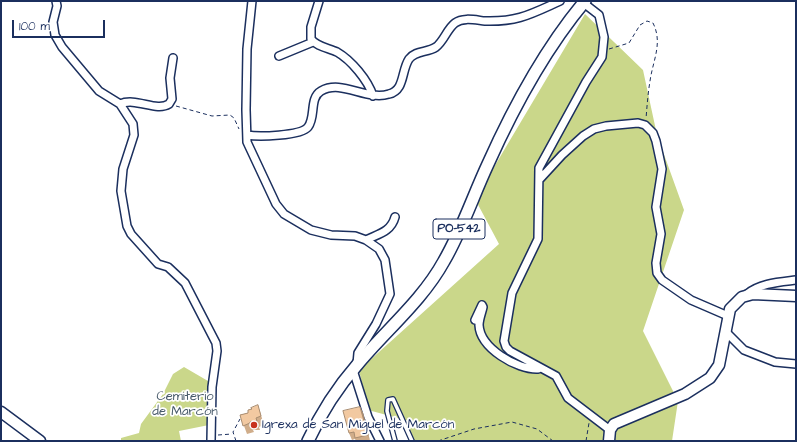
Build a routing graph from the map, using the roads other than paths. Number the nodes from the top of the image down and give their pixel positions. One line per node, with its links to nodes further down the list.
1 (56, 1): 10 (street)
2 (252, 1): 11 (street)
3 (319, 1): 6 (street)
4 (560, 1): 9 (street)
5 (584, 1): 12 (street); 22 (main road, PO-542)
6 (313, 42): 7 (street); 9 (street)
7 (279, 56)
8 (173, 58): 10 (street)
9 (373, 96): 11 (street)
10 (120, 104): 26 (street)
11 (247, 138): 14 (street)
12 (539, 180): 18 (street); 23 (street)
13 (395, 217): 14 (street)
14 (366, 240): 22 (street)
15 (796, 280): 16 (street)
16 (746, 295): 17 (street); 18 (street)
17 (796, 296)
18 (728, 316): 20 (street)
19 (475, 320): 23 (street)
20 (725, 331): 21 (street); 25 (street)
21 (796, 364)
22 (355, 367): 28 (main road, PO-542); 29 (street)
23 (542, 369): 25 (street)
24 (1, 412): 27 (street)
25 (610, 430): 32 (street)
26 (211, 438)
27 (40, 441)
28 (308, 441)
29 (380, 441)
30 (395, 441): 31 (lane)
31 (412, 441)
32 (609, 441)

